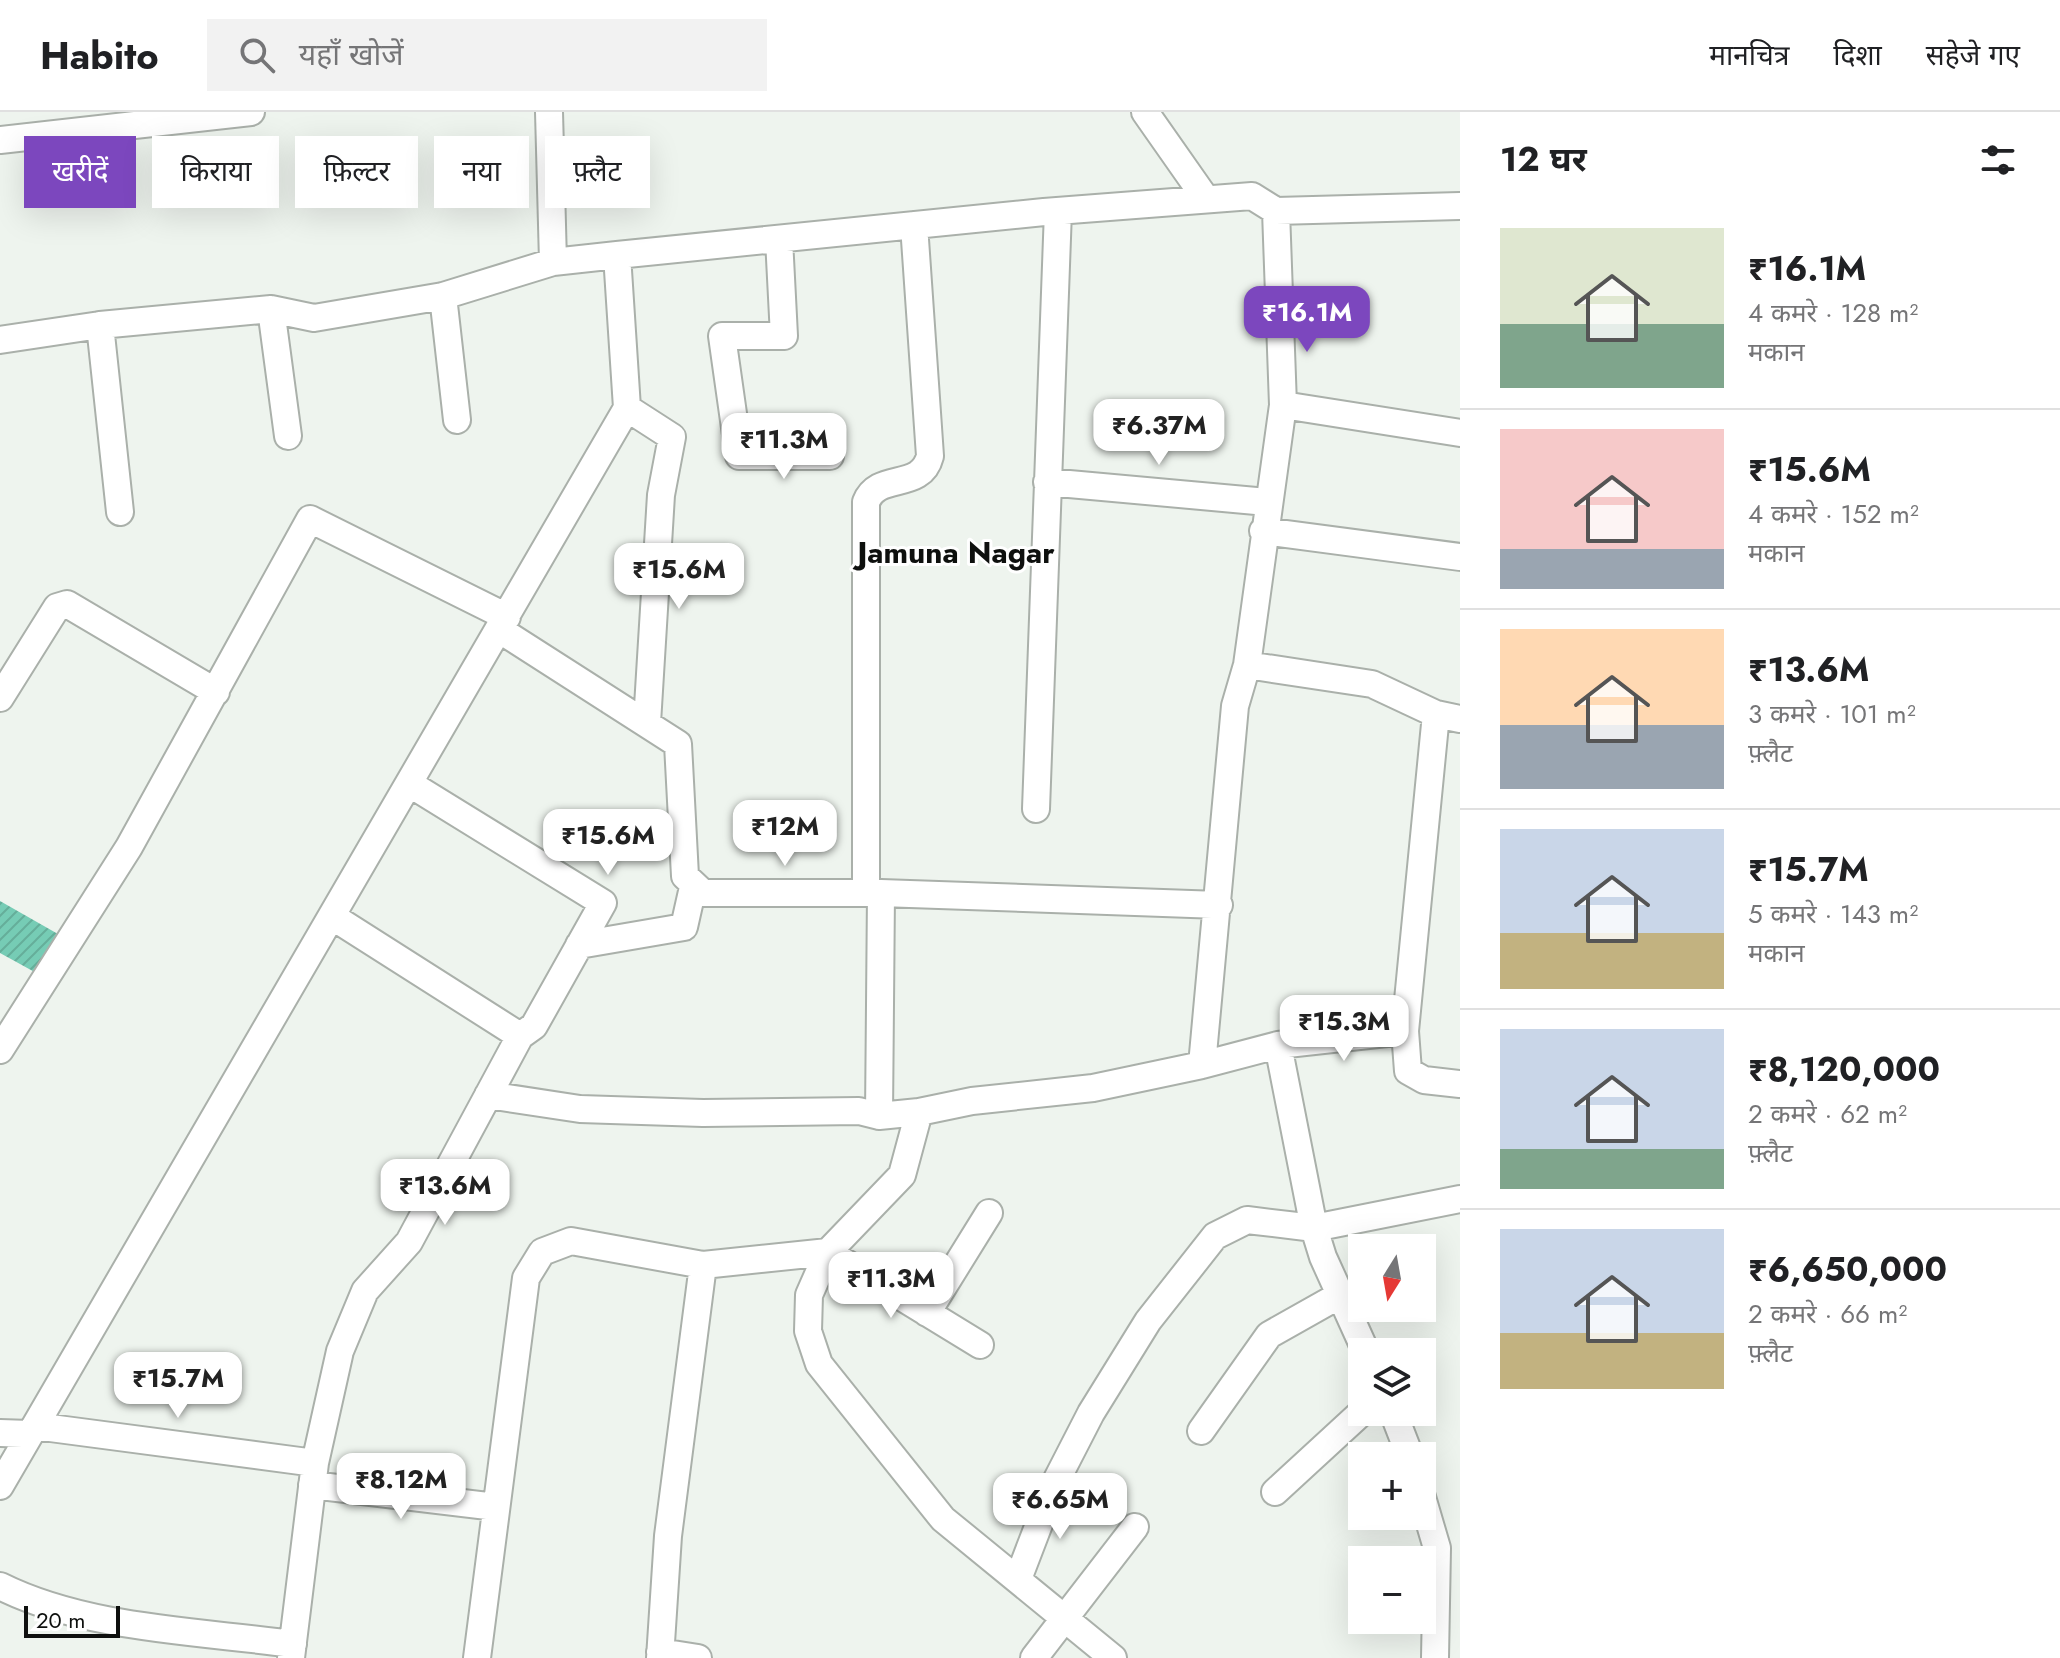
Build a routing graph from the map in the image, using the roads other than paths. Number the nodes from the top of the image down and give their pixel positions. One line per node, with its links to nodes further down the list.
1 (251, 112): 4 (street)
2 (549, 112): 12 (street)
3 (1145, 112): 5 (street)
4 (0, 140)
5 (1206, 199): 7 (street); 8 (street)
6 (1460, 206): 8 (street)
7 (1058, 211): 9 (street); 23 (street)
8 (1276, 211): 17 (street)
9 (914, 225): 10 (street); 37 (street)
10 (779, 239): 11 (street); 22 (street)
11 (617, 255): 12 (street); 18 (street)
12 (553, 262): 13 (street)
13 (443, 296): 14 (street); 19 (street)
14 (271, 309): 15 (street); 21 (street)
15 (100, 325): 16 (street); 25 (street)
16 (0, 340)
17 (1283, 405): 20 (street); 24 (street)
18 (627, 408): 28 (street); 33 (street)
19 (457, 420)
20 (1460, 433)
21 (288, 436)
22 (830, 456)
23 (1047, 482): 24 (street); 35 (street)
24 (1267, 502): 26 (street)
25 (120, 512)
26 (1263, 531): 27 (street); 29 (street)
27 (1460, 557)
28 (504, 624): 30 (street); 33 (street); 34 (street)
29 (1247, 665): 32 (street); 38 (street)
30 (216, 692): 31 (street); 44 (street)
31 (0, 698)
32 (1448, 716): 41 (street)
33 (647, 723): 36 (street)
34 (410, 784): 39 (street); 40 (street)
35 (1036, 809)
36 (693, 887): 37 (street); 40 (street)
37 (874, 893): 38 (street); 49 (street)
38 (1219, 905): 45 (street)
39 (333, 917): 42 (street); 60 (street)
40 (579, 945): 42 (street)
41 (1405, 1031): 43 (street); 46 (street)
42 (520, 1036): 47 (street)
43 (1278, 1045): 45 (street); 52 (street)
44 (0, 1050)
45 (1202, 1065): 48 (street)
46 (1460, 1084)
47 (488, 1095): 49 (street); 63 (street)
48 (919, 1112): 49 (street); 53 (street)
49 (879, 1116)
50 (1460, 1199): 52 (street)
51 (989, 1213): 56 (street)
52 (1314, 1228): 55 (street); 69 (street)
53 (828, 1252): 54 (street); 56 (street); 69 (street)
54 (703, 1265): 66 (street); 73 (street)
55 (1340, 1295): 57 (street); 61 (street)
56 (927, 1313): 58 (street)
57 (1360, 1338)
58 (980, 1345)
59 (1348, 1425): 65 (street)
60 (32, 1430): 62 (street); 63 (street); 64 (street)
61 (1201, 1431)
62 (0, 1433)
63 (314, 1474): 66 (street); 72 (street)
64 (0, 1486)
65 (1275, 1492)
66 (496, 1507): 74 (street)
67 (1135, 1527): 71 (street)
68 (1432, 1530): 78 (street)
69 (1018, 1579): 71 (street)
70 (0, 1586): 72 (street)
71 (1067, 1618): 76 (street); 77 (street)
72 (292, 1651)
73 (660, 1655): 75 (street)
74 (477, 1658)
75 (698, 1658)
76 (1034, 1658)
77 (1113, 1658)
78 (1435, 1658)

